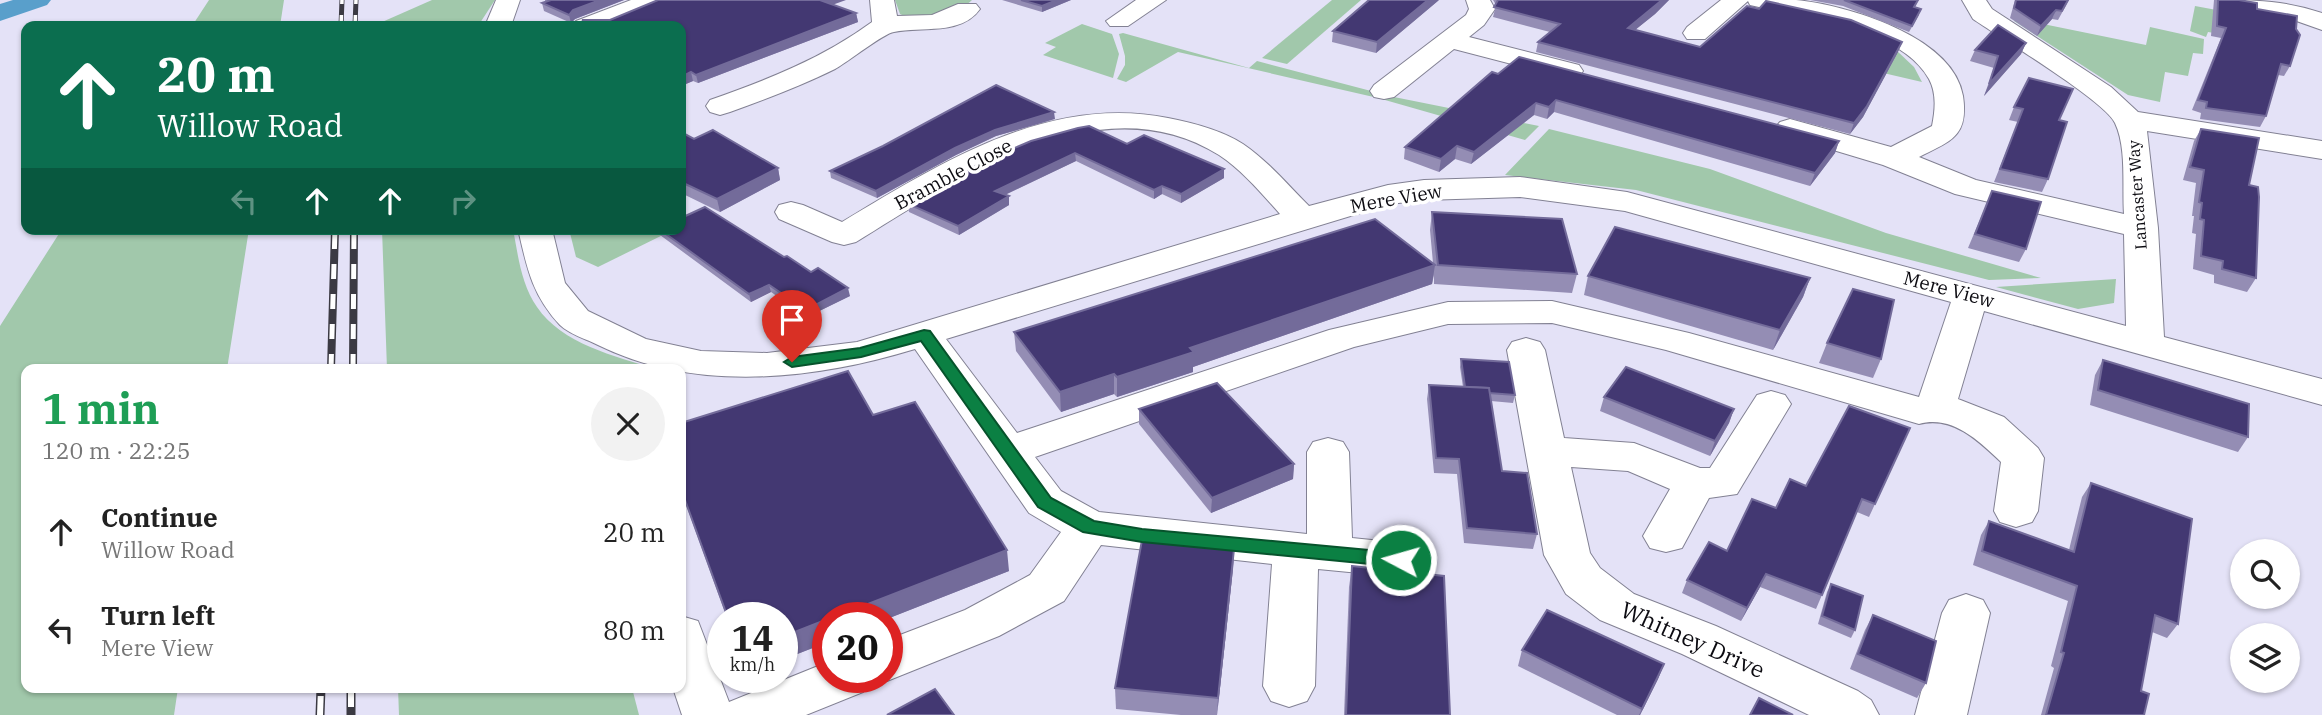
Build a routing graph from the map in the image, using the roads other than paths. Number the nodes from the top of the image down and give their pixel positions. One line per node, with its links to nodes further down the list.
1 (508, 0): 12 (street)
2 (651, 0): 13 (street)
3 (1154, 0): 11 (street)
4 (1478, 0): 16 (street)
5 (1737, 0): 15 (street)
6 (1759, 0): 23 (street)
7 (1974, 0): 20 (street, Lancaster Way)
8 (2233, 0): 14 (street)
9 (967, 9): 10 (street)
10 (884, 12): 19 (street)
11 (1119, 20)
12 (500, 21)
13 (602, 21)
14 (2322, 22)
15 (1696, 33)
16 (1449, 40): 17 (street); 18 (street)
17 (1593, 77)
18 (1384, 91)
19 (720, 106)
20 (2129, 119): 22 (street); 26 (street, Lancaster Way)
21 (1763, 121): 23 (street)
22 (2322, 150)
23 (1894, 158): 26 (street)
24 (791, 212): 25 (street, Bramble Close)
25 (1302, 218): 28 (street, Mere View); 29 (street, Mere View)
26 (2141, 228): 30 (street, Lancaster Way)
27 (536, 235): 29 (street, Mere View)
28 (1971, 295): 30 (street, Mere View); 34 (street)
29 (924, 335): 36 (street)
30 (2145, 343): 32 (street, Mere View)
31 (1526, 350): 35 (street, Whitney Drive)
32 (2322, 392)
33 (1771, 404): 38 (street)
34 (1927, 408): 36 (street); 39 (street)
35 (1548, 451): 38 (street); 51 (street, Whitney Drive)
36 (1006, 452): 40 (street)
37 (1328, 452): 42 (street)
38 (1695, 483): 41 (street)
39 (2016, 511)
40 (1089, 527): 42 (street); 46 (street)
41 (1666, 536)
42 (1313, 552): 43 (street); 47 (street)
43 (1401, 560)
44 (1966, 613): 52 (street)
45 (686, 650): 49 (street)
46 (903, 655)
47 (1289, 686)
48 (812, 690): 50 (street)
49 (708, 715)
50 (749, 715)
51 (1853, 715)
52 (1941, 715)

